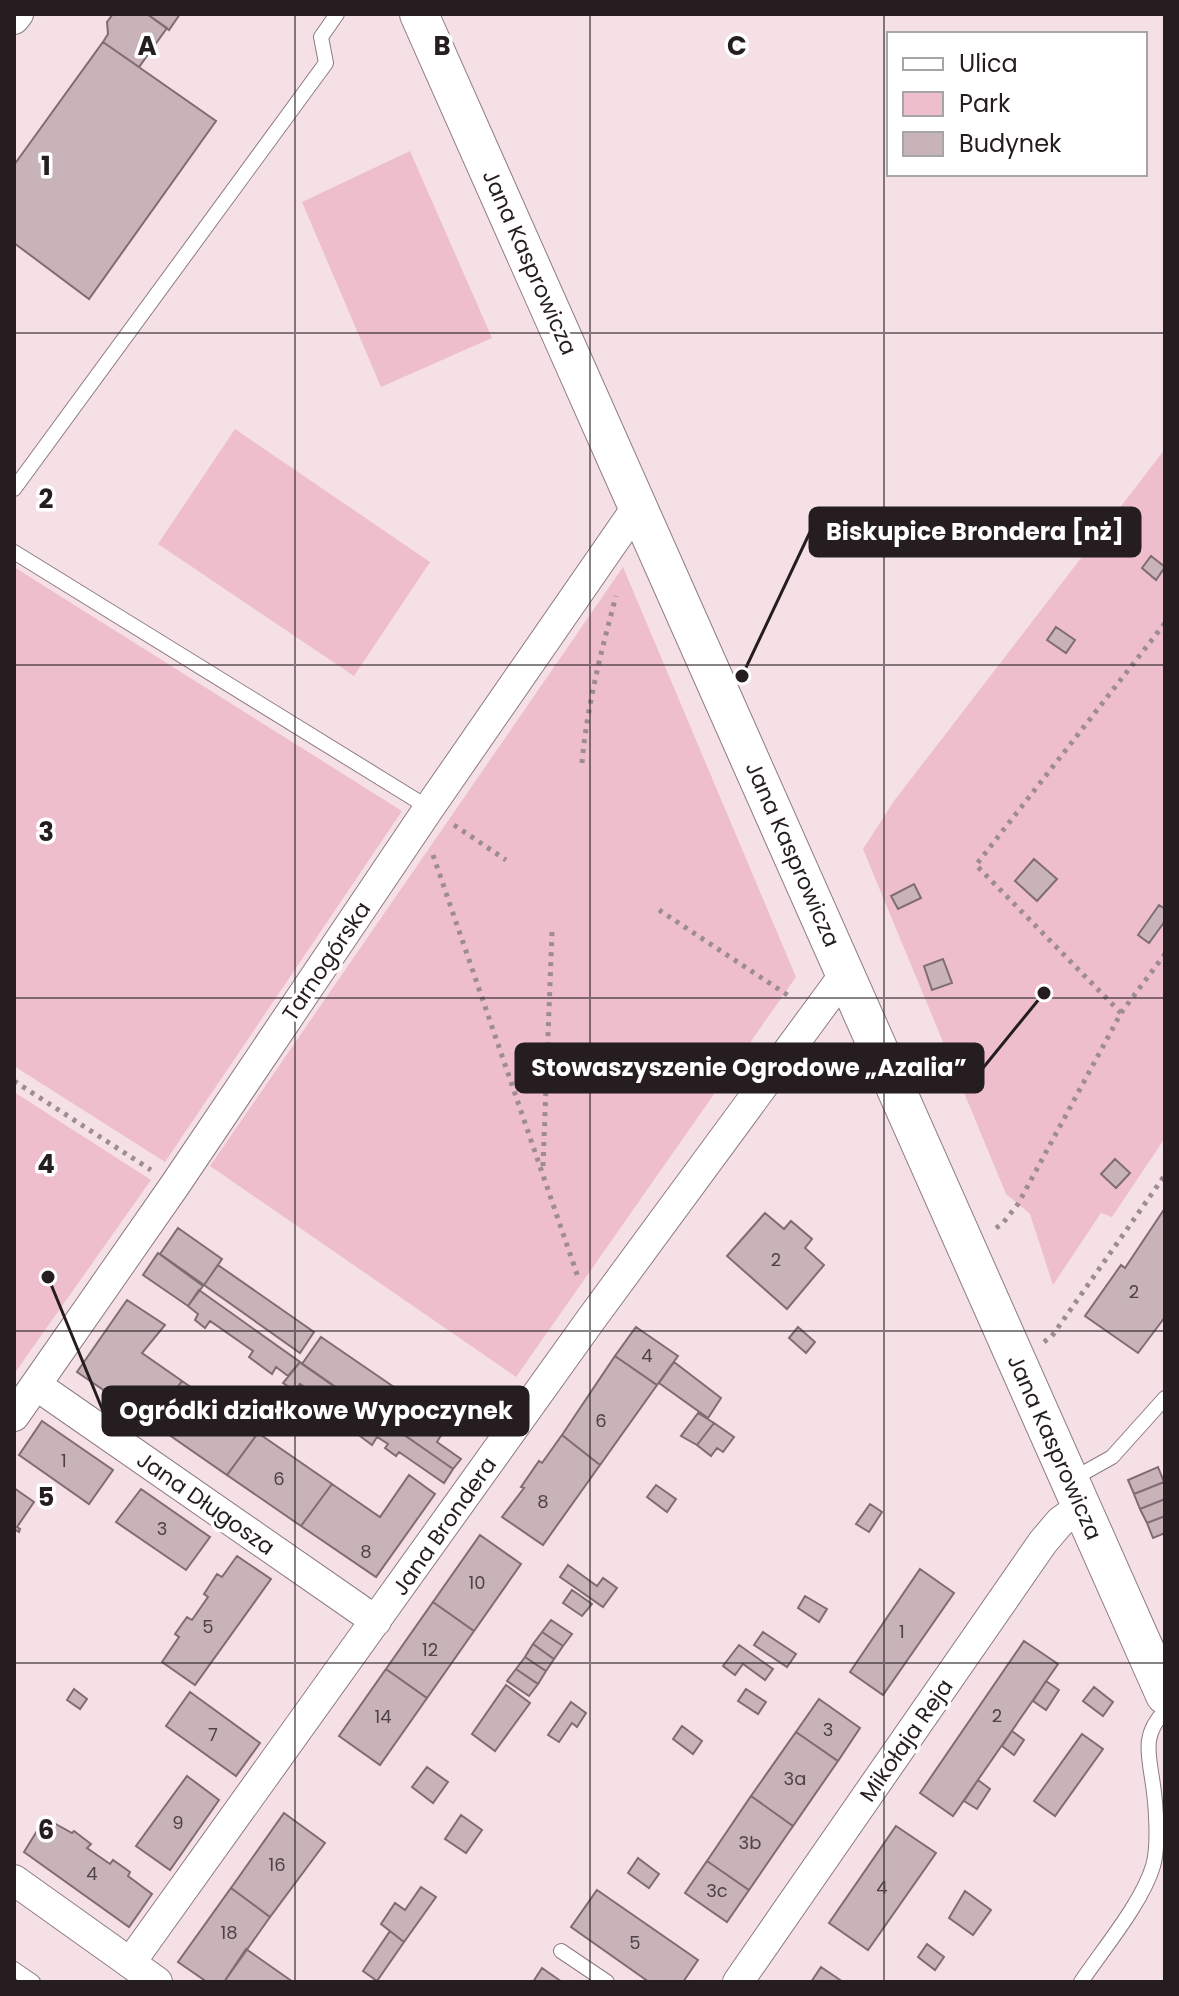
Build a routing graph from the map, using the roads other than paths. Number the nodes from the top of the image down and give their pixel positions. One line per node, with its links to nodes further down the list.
1 (18, 14): 4 (street)
2 (337, 14): 5 (lane)
3 (419, 14): 6 (street, Jana Kasprowicza)
4 (14, 19)
5 (14, 489)
6 (638, 506): 8 (street, Tarnogórska); 9 (street, Jana Kasprowicza)
7 (14, 552): 8 (lane)
8 (425, 814): 10 (street, Tarnogórska)
9 (845, 974): 13 (street, Jana Kasprowicza); 14 (street, Jana Brondera)
10 (36, 1385): 12 (street, Tarnogórska); 14 (street, Jana Długosza)
11 (1162, 1406): 13 (lane)
12 (14, 1416)
13 (1076, 1493): 15 (street, Jana Kasprowicza); 24 (street, Mikołaja Reja)
14 (376, 1621): 19 (street, Jana Brondera)
15 (1165, 1695)
16 (1165, 1711): 25 (lane)
17 (14, 1880): 19 (street)
18 (561, 1951): 23 (lane)
19 (130, 1963): 22 (street)
20 (14, 1969): 21 (lane)
21 (33, 1982)
22 (157, 1982)
23 (607, 1982)
24 (738, 1982)
25 (1081, 1982)

